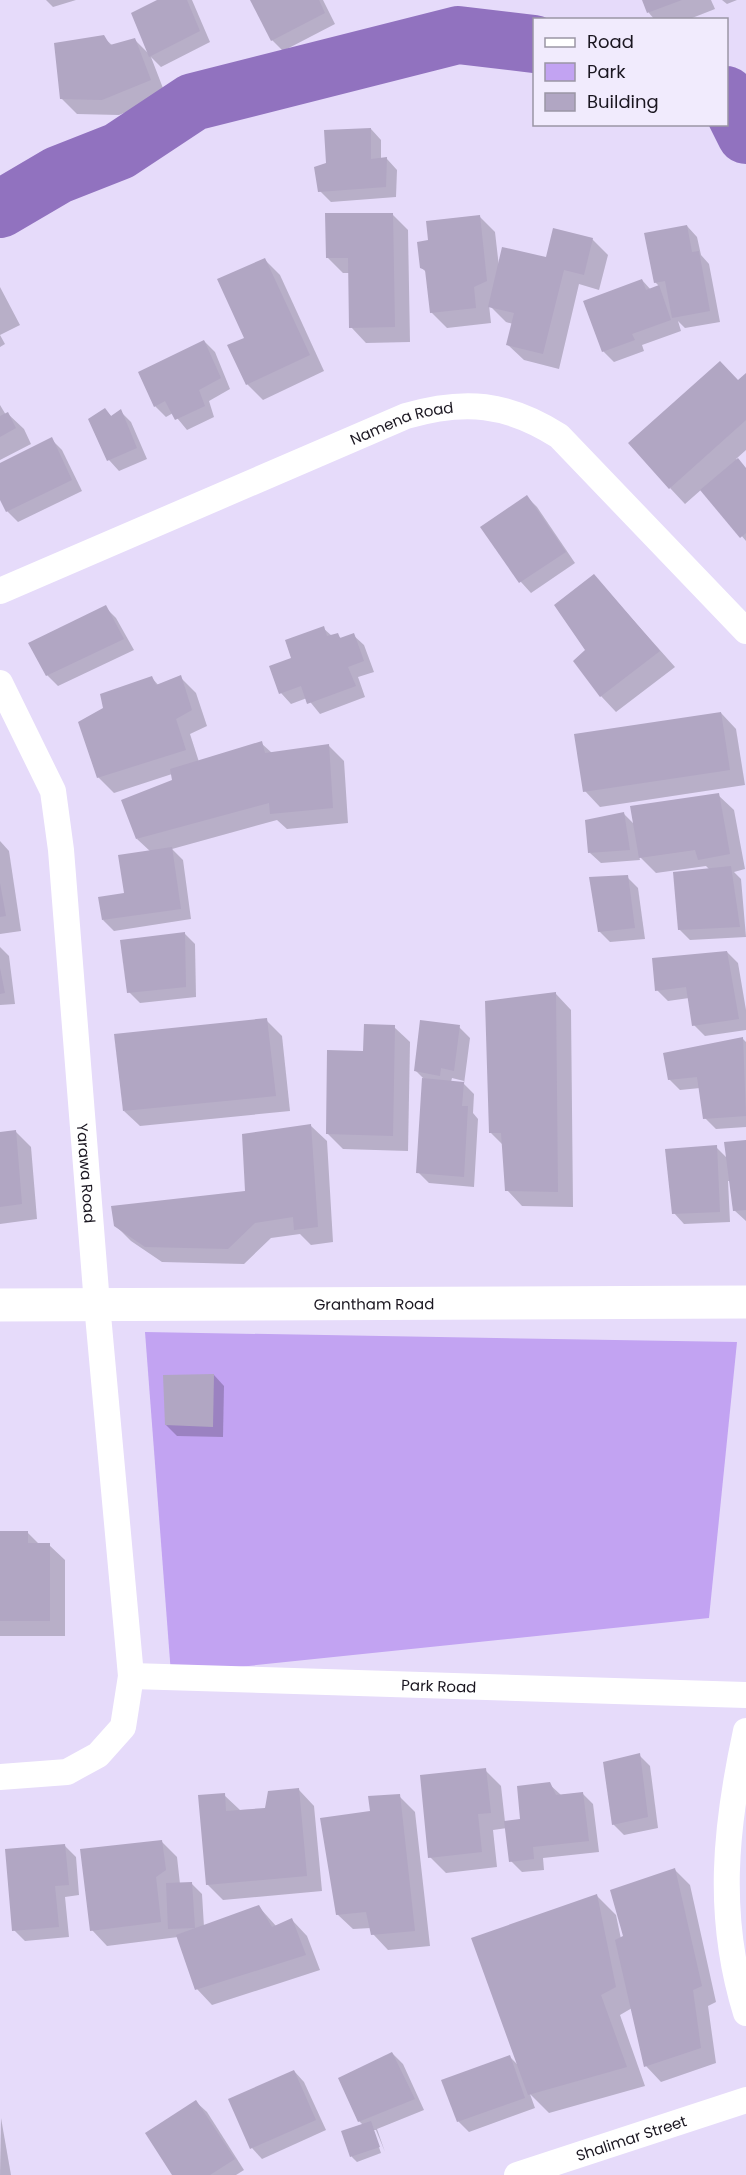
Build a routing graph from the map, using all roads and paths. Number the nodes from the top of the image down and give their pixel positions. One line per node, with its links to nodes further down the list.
1 (0, 591): 2 (street, Namena Road)
2 (746, 631)
3 (0, 683): 5 (street, Yarawa Road)
4 (746, 1302): 5 (main road, Grantham Road)
5 (97, 1304): 6 (main road, Grantham Road); 7 (street, Yarawa Road)
6 (0, 1305)
7 (131, 1676): 8 (street, Park Road); 10 (street, Yarawa Road)
8 (746, 1695)
9 (746, 1731): 11 (street)
10 (0, 1777)
11 (746, 2013)
12 (746, 2100): 13 (street, Shalimar Street)
13 (517, 2175)

